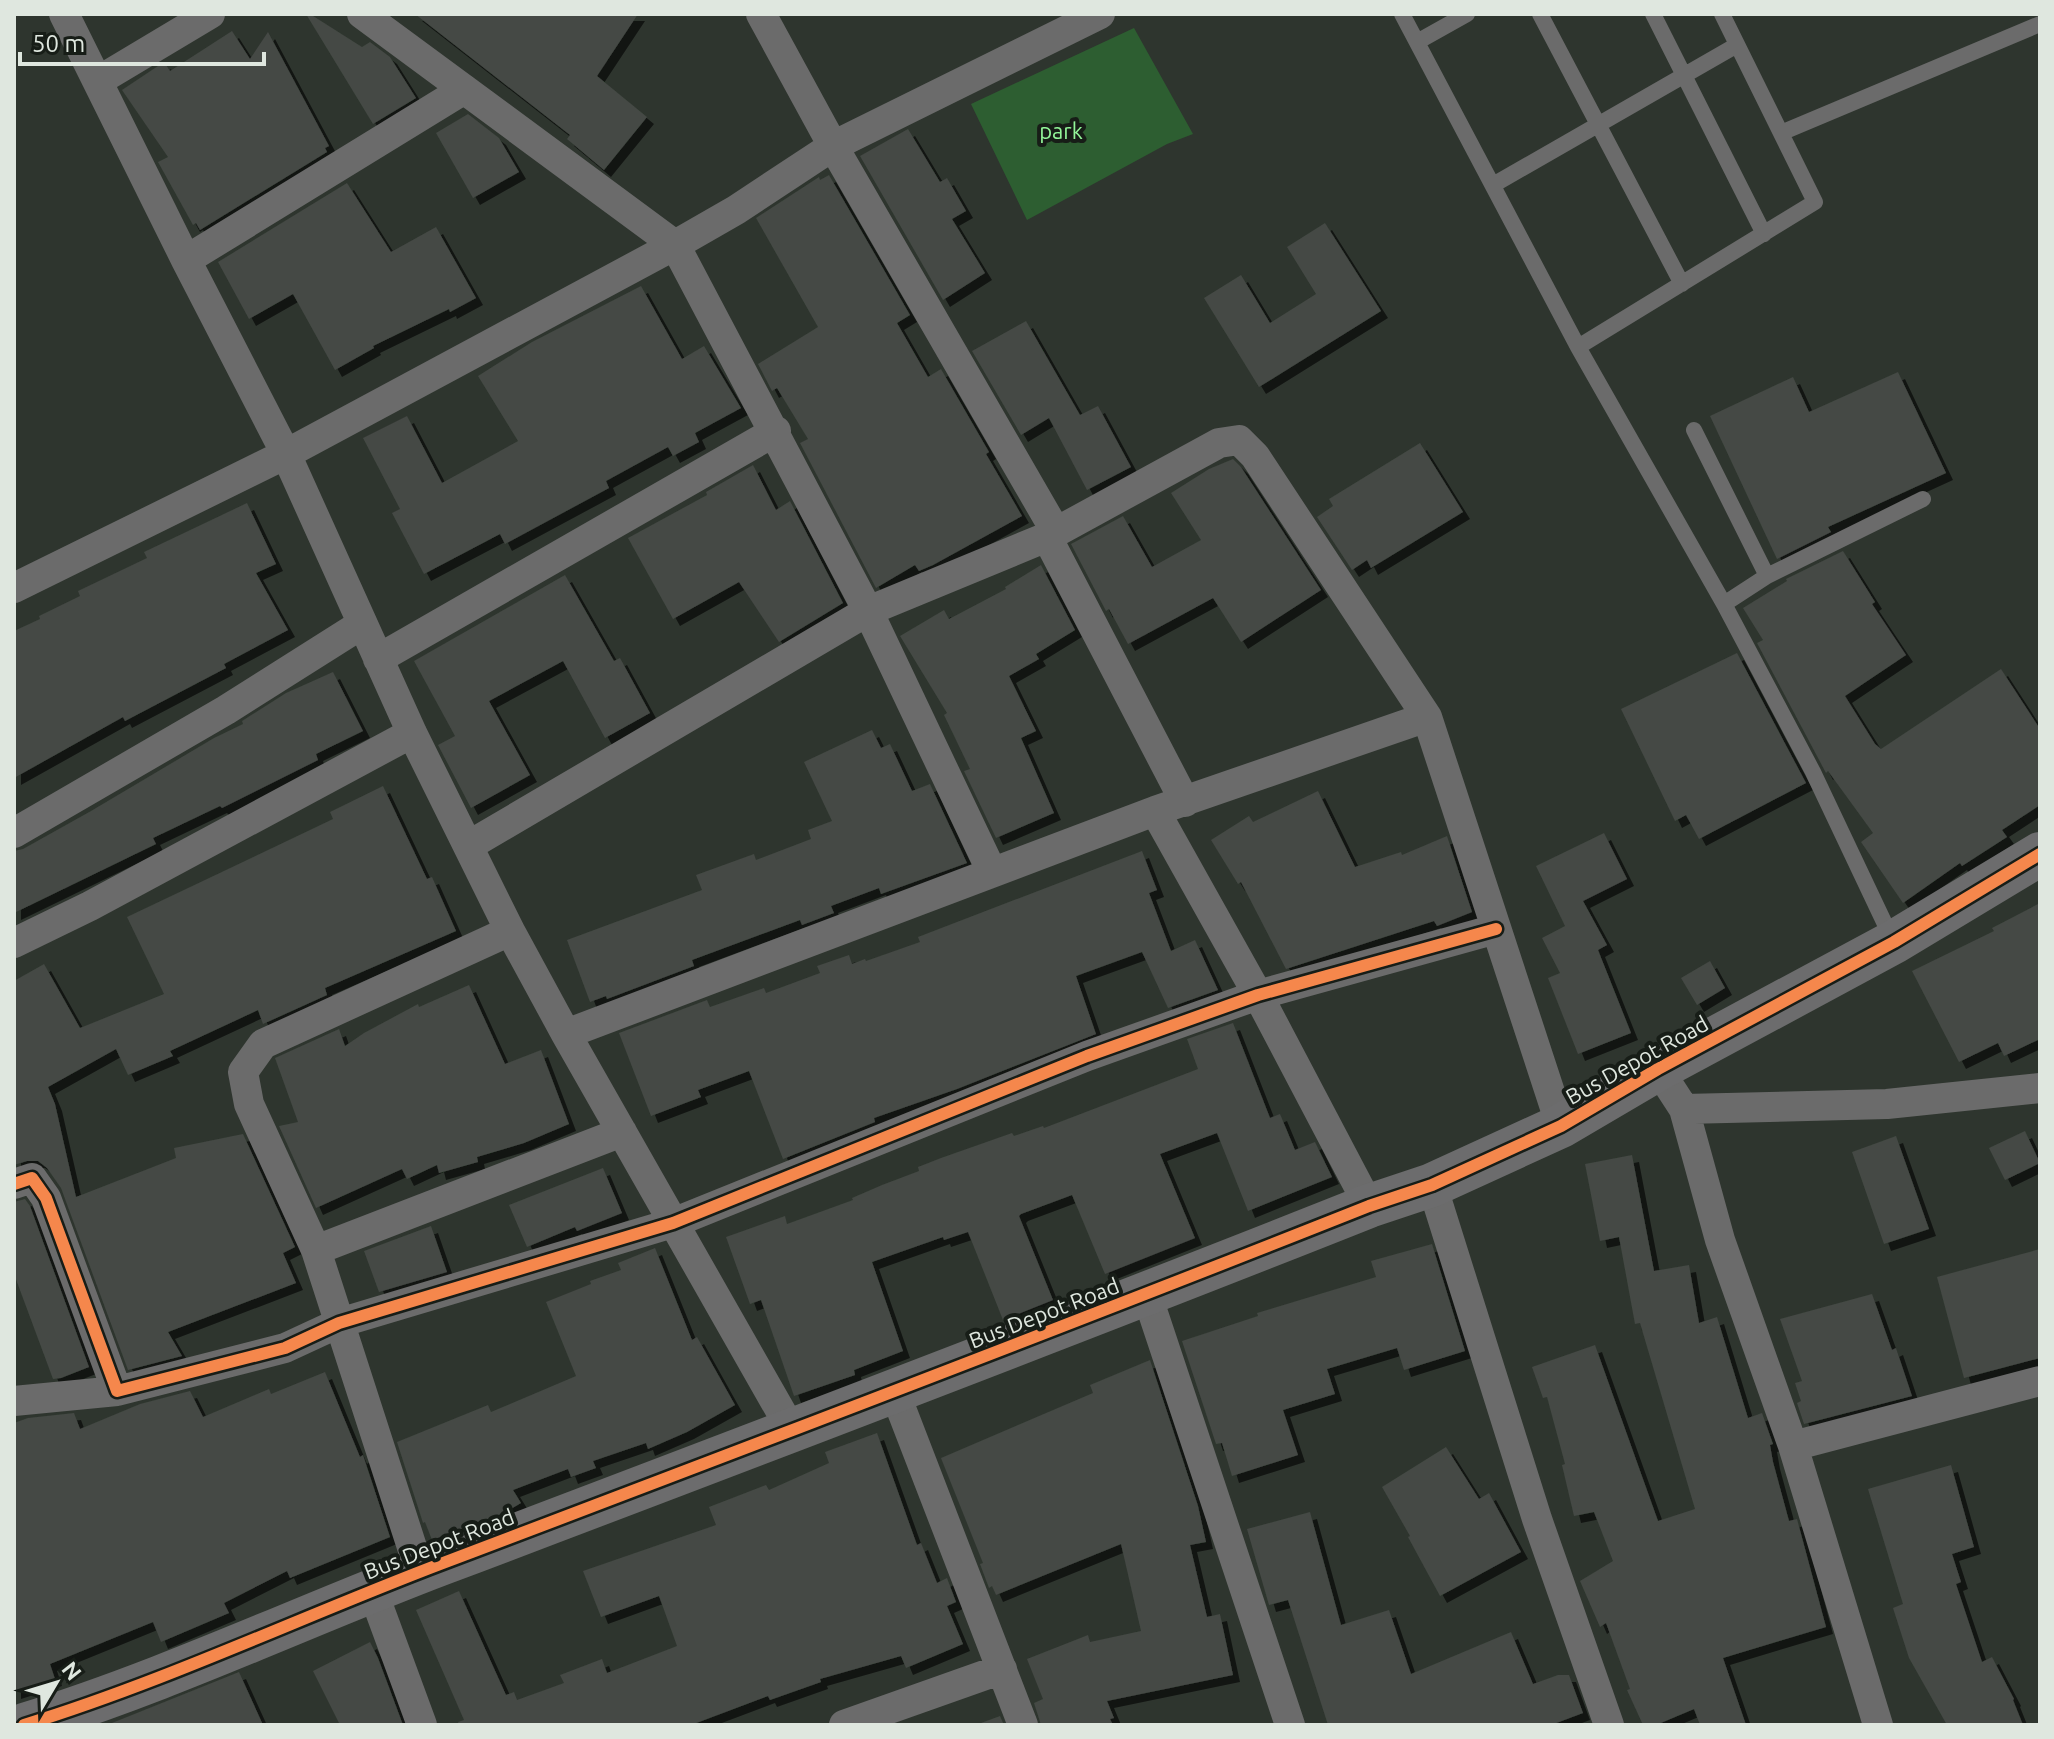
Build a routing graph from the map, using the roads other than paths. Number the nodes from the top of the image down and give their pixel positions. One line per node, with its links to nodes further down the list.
1 (64, 14): 15 (street)
2 (210, 14): 15 (street)
3 (362, 14): 16 (street)
4 (761, 14): 19 (street)
5 (1100, 14): 19 (street)
6 (1402, 14): 12 (lane)
7 (1467, 14): 12 (lane)
8 (1540, 14): 17 (lane)
9 (1653, 14): 14 (lane)
10 (1722, 14): 13 (lane)
11 (2040, 24): 18 (lane)
12 (1417, 42): 20 (lane)
13 (1737, 45): 14 (lane); 18 (lane)
14 (1684, 75): 17 (lane); 21 (lane)
15 (98, 81): 23 (street)
16 (463, 90): 22 (street); 23 (street)
17 (1598, 124): 20 (lane); 24 (lane)
18 (1781, 133): 21 (lane)
19 (833, 146): 22 (street); 30 (street)
20 (1493, 185): 25 (lane)
21 (1764, 234): 24 (lane)
22 (675, 245): 27 (street); 28 (street)
23 (186, 260): 28 (street)
24 (1682, 284): 25 (lane)
25 (1578, 347): 33 (lane)
26 (1694, 430): 31 (lane)
27 (776, 431): 34 (street); 36 (street)
28 (286, 454): 32 (street); 35 (street)
29 (1923, 499): 31 (lane)
30 (1052, 535): 34 (street); 37 (street); 39 (street)
31 (1767, 576): 33 (lane)
32 (14, 588)
33 (1724, 604): 47 (lane)
34 (868, 611): 42 (street); 44 (street)
35 (362, 624): 36 (street); 41 (street)
36 (378, 659): 38 (street)
37 (1427, 717): 39 (street); 45 (street)
38 (412, 733): 42 (street); 48 (street)
39 (1185, 802): 40 (street)
40 (1155, 811): 44 (street); 49 (street)
41 (14, 833)
42 (468, 846): 46 (street)
43 (2040, 854): 47 (street, Bus Depot Road)
44 (992, 872): 50 (street)
45 (1496, 929): 49 (street); 54 (street)
46 (510, 931): 50 (street); 60 (street)
47 (1894, 942): 51 (street, Bus Depot Road)
48 (14, 943)
49 (1258, 995): 58 (street); 59 (street)
50 (566, 1034): 55 (street)
51 (1658, 1069): 53 (street); 54 (street, Bus Depot Road)
52 (2040, 1088): 53 (street)
53 (1684, 1109): 68 (street)
54 (1561, 1126): 57 (street, Bus Depot Road)
55 (622, 1132): 59 (street); 60 (street)
56 (14, 1184): 64 (street)
57 (1432, 1185): 58 (street, Bus Depot Road); 78 (street)
58 (1369, 1206): 61 (street, Bus Depot Road)
59 (673, 1223): 62 (street); 67 (street)
60 (316, 1250): 62 (street)
61 (1147, 1295): 65 (street, Bus Depot Road); 77 (street)
62 (339, 1323): 64 (street); 69 (street)
63 (2040, 1381): 68 (street)
64 (117, 1391): 66 (street)
65 (895, 1393): 67 (street, Bus Depot Road); 71 (street)
66 (14, 1401)
67 (792, 1431): 69 (street, Bus Depot Road)
68 (1793, 1446): 79 (street)
69 (420, 1572): 70 (street, Bus Depot Road)
70 (373, 1592): 72 (street, Bus Depot Road); 74 (street)
71 (1002, 1669): 75 (street); 76 (street)
72 (97, 1714): 73 (street, Bus Depot Road)
73 (24, 1725)
74 (422, 1725)
75 (844, 1725)
76 (1023, 1725)
77 (1290, 1725)
78 (1609, 1725)
79 (1878, 1725)

